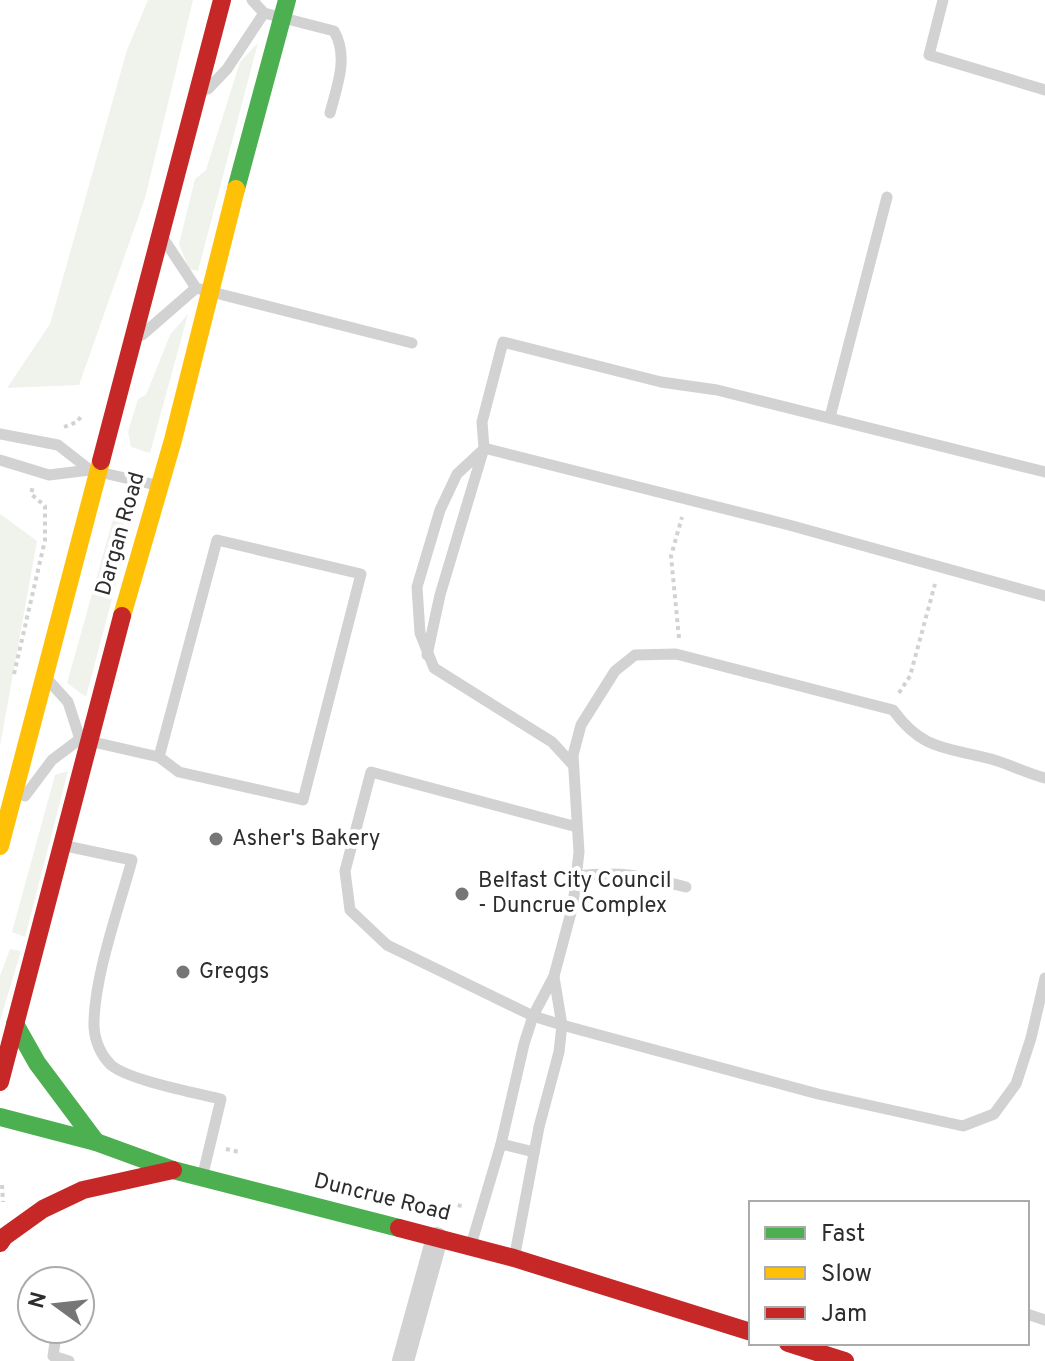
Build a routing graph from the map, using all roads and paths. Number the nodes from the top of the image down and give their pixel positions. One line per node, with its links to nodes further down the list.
1 (222, 0): 8 (street, Dargan Road)
2 (252, 0): 5 (lane)
3 (287, 0): 6 (street, Dargan Road)
4 (943, 0): 7 (lane)
5 (264, 13): 6 (lane); 8 (lane)
6 (282, 19): 9 (lane); 12 (street, Dargan Road)
7 (1045, 90)
8 (196, 100): 11 (street, Dargan Road)
9 (330, 113)
10 (887, 197): 15 (lane)
11 (161, 234): 12 (lane); 13 (street, Dargan Road)
12 (203, 290): 13 (lane); 14 (lane); 21 (street, Dargan Road)
13 (132, 343): 19 (street, Dargan Road)
14 (412, 343)
15 (830, 417): 17 (lane); 20 (lane)
16 (0, 434): 19 (lane)
17 (484, 448): 22 (lane); 26 (lane); 26 (lane)
18 (0, 460): 19 (lane)
19 (94, 471): 21 (lane); 27 (street, Dargan Road)
20 (1045, 472)
21 (160, 486): 29 (street, Dargan Road)
22 (686, 499): 23 (lane); 25 (path)
23 (940, 567): 24 (lane); 28 (path)
24 (1045, 596)
25 (676, 654): 28 (lane); 31 (lane)
26 (427, 655): 31 (lane)
27 (46, 677): 29 (lane); 33 (street, Dargan Road)
28 (893, 710): 32 (lane)
29 (84, 740): 30 (lane); 33 (lane); 35 (street, Dargan Road)
30 (159, 757): 30 (lane)
31 (573, 765): 34 (lane)
32 (1045, 778)
33 (8, 817): 36 (street, Dargan Road)
34 (577, 827): 37 (lane); 41 (lane)
35 (61, 845): 42 (street, Dargan Road); 50 (lane)
36 (0, 846)
37 (576, 876): 38 (lane); 39 (lane)
38 (686, 887)
39 (554, 976): 41 (lane); 43 (lane)
40 (1045, 978): 43 (lane)
41 (533, 1016): 43 (lane); 47 (lane)
42 (15, 1024): 44 (street, Dargan Road); 46 (street)
43 (562, 1025): 48 (lane)
44 (0, 1082)
45 (0, 1117): 46 (street, Duncrue Road)
46 (96, 1142): 49 (street, Duncrue Road)
47 (501, 1144): 48 (lane); 53 (lane)
48 (534, 1152): 54 (lane)
49 (173, 1170): 50 (street, Duncrue Road); 52 (street)
50 (202, 1177): 51 (street, Duncrue Road)
51 (437, 1238): 53 (street, Duncrue Road); 59 (street)
52 (0, 1243)
53 (471, 1246): 54 (street, Duncrue Road)
54 (514, 1258): 55 (street, Duncrue Road)
55 (749, 1331)
56 (55, 1345): 58 (lane)
57 (794, 1345): 60 (street)
58 (69, 1361)
59 (403, 1361)
60 (845, 1361)

